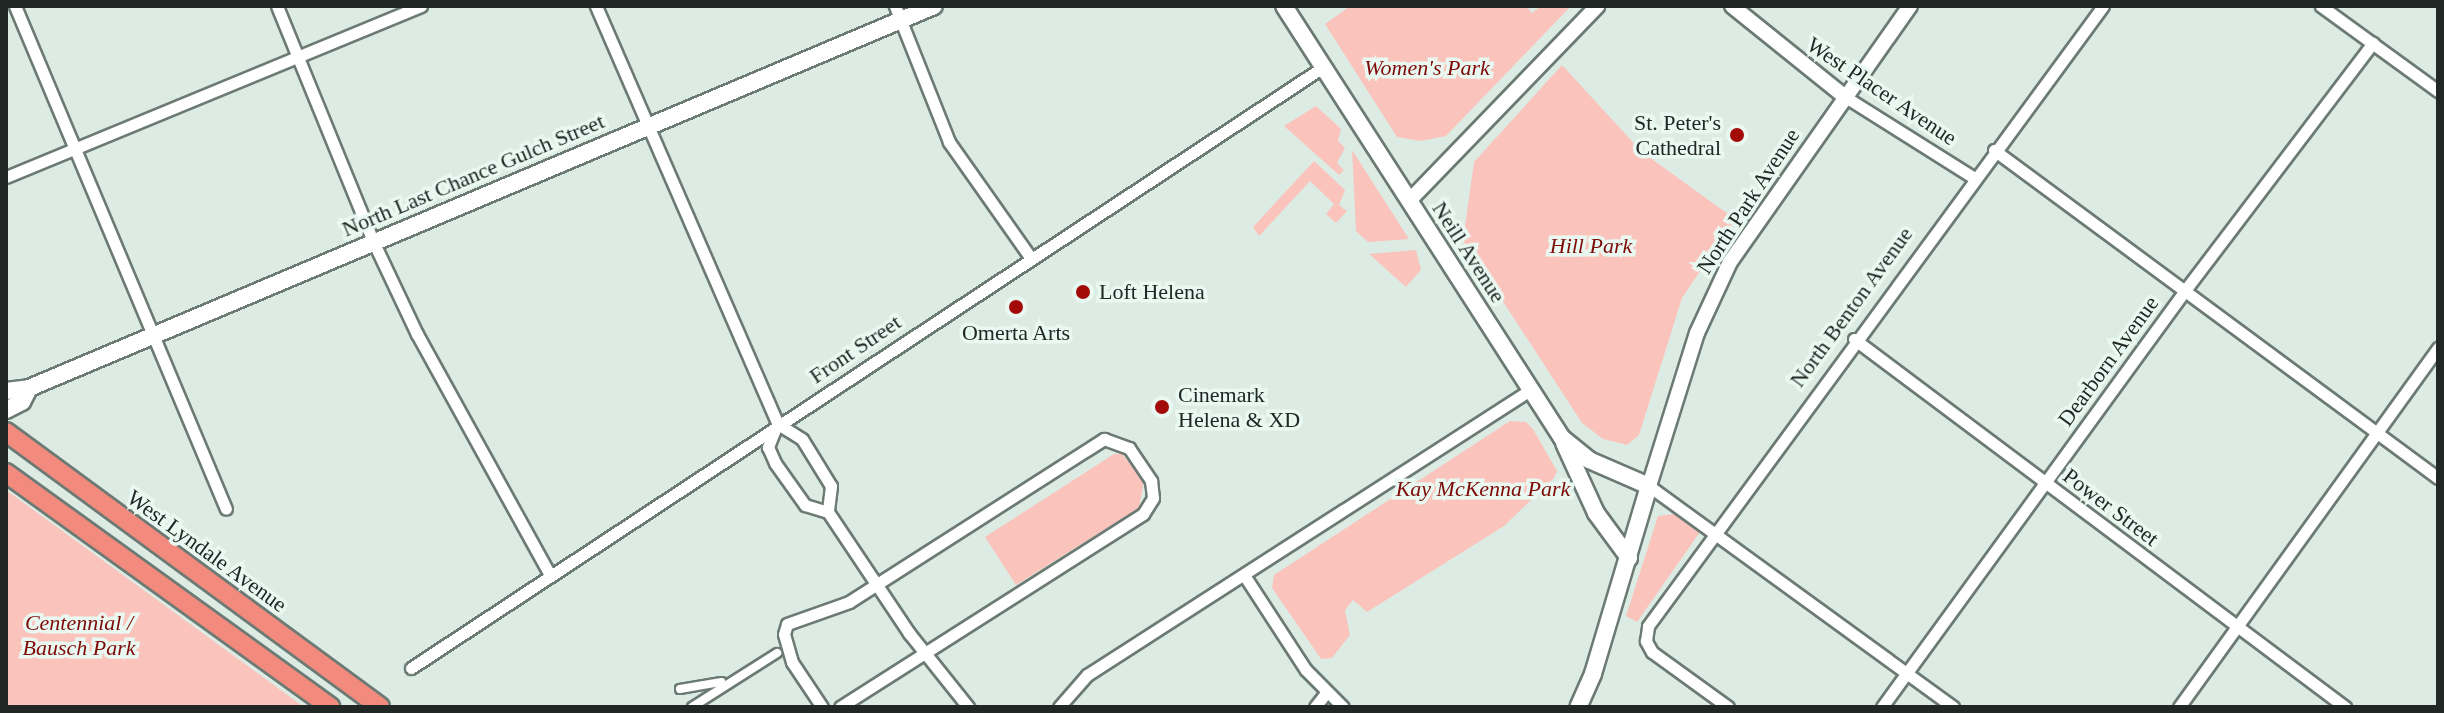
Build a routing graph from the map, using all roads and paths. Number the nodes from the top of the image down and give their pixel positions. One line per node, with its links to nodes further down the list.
1 (15, 6): 19 (street)
2 (277, 6): 14 (street)
3 (421, 6): 14 (street)
4 (596, 6): 18 (street)
5 (934, 6): 12 (main road, North Last Chance Gulch Street)
6 (1284, 6): 15 (main road, Neill Avenue)
7 (1597, 6): 23 (street)
8 (1732, 6): 17 (street, West Placer Avenue)
9 (1910, 6): 17 (street, North Park Avenue)
10 (2103, 6): 20 (street, North Benton Avenue)
11 (2321, 6): 13 (street)
12 (898, 13): 18 (main road, North Last Chance Gulch Street); 25 (street)
13 (2373, 43): 16 (street); 26 (street, Dearborn Avenue)
14 (299, 57): 19 (street); 24 (street)
15 (1323, 67): 23 (main road, Neill Avenue); 25 (street, Front Street)
16 (2438, 91)
17 (1844, 96): 22 (street, West Placer Avenue); 41 (street, North Park Avenue)
18 (646, 126): 24 (main road, North Last Chance Gulch Street); 34 (street)
19 (76, 149): 21 (street); 27 (street)
20 (1994, 150): 22 (street, North Benton Avenue); 26 (street)
21 (6, 177)
22 (1974, 178): 28 (street, North Benton Avenue)
23 (1409, 201): 31 (main road, Neill Avenue)
24 (373, 241): 27 (main road, North Last Chance Gulch Street); 46 (street)
25 (1030, 257): 34 (street, Front Street)
26 (2186, 289): 36 (street); 40 (street, Dearborn Avenue)
27 (155, 332): 30 (main road, North Last Chance Gulch Street); 42 (street)
28 (1854, 339): 40 (street, Power Street); 44 (street, North Benton Avenue)
29 (2438, 348): 36 (street)
30 (29, 388): 32 (main road, North Last Chance Gulch Street); 33 (main road, North Last Chance Gulch Street)
31 (1530, 390): 37 (main road, Neill Avenue); 47 (street)
32 (6, 391)
33 (6, 410)
34 (778, 424): 43 (street); 43 (street); 46 (street, Front Street)
35 (6, 432): 58 (highway, West Lyndale Avenue)
36 (2379, 433): 39 (street); 49 (street)
37 (1562, 438): 41 (main road, Neill Avenue); 45 (main road)
38 (6, 473): 57 (highway)
39 (2438, 478)
40 (2045, 482): 49 (street, Power Street); 53 (street, Dearborn Avenue)
41 (1649, 486): 44 (street); 45 (main road, North Park Avenue)
42 (226, 509)
43 (828, 512): 48 (street)
44 (1715, 531): 53 (street); 66 (street, North Benton Avenue)
45 (1629, 558): 65 (main road)
46 (550, 575): 52 (street, Front Street)
47 (1244, 575): 55 (street); 62 (street)
48 (876, 584): 51 (street); 51 (street); 59 (street)
49 (2237, 627): 69 (street); 70 (street, Power Street)
50 (777, 653): 54 (street)
51 (924, 653): 60 (street); 61 (street)
52 (411, 668)
53 (1907, 673): 67 (street, Dearborn Avenue); 68 (street)
54 (730, 681): 56 (street); 56 (street)
55 (1325, 694): 63 (street); 64 (street)
56 (692, 706)
57 (331, 707)
58 (380, 707)
59 (822, 707)
60 (840, 707)
61 (968, 707)
62 (1059, 707)
63 (1315, 707)
64 (1343, 707)
65 (1578, 707)
66 (1728, 707)
67 (1882, 707)
68 (1953, 707)
69 (2179, 707)
70 (2345, 707)

